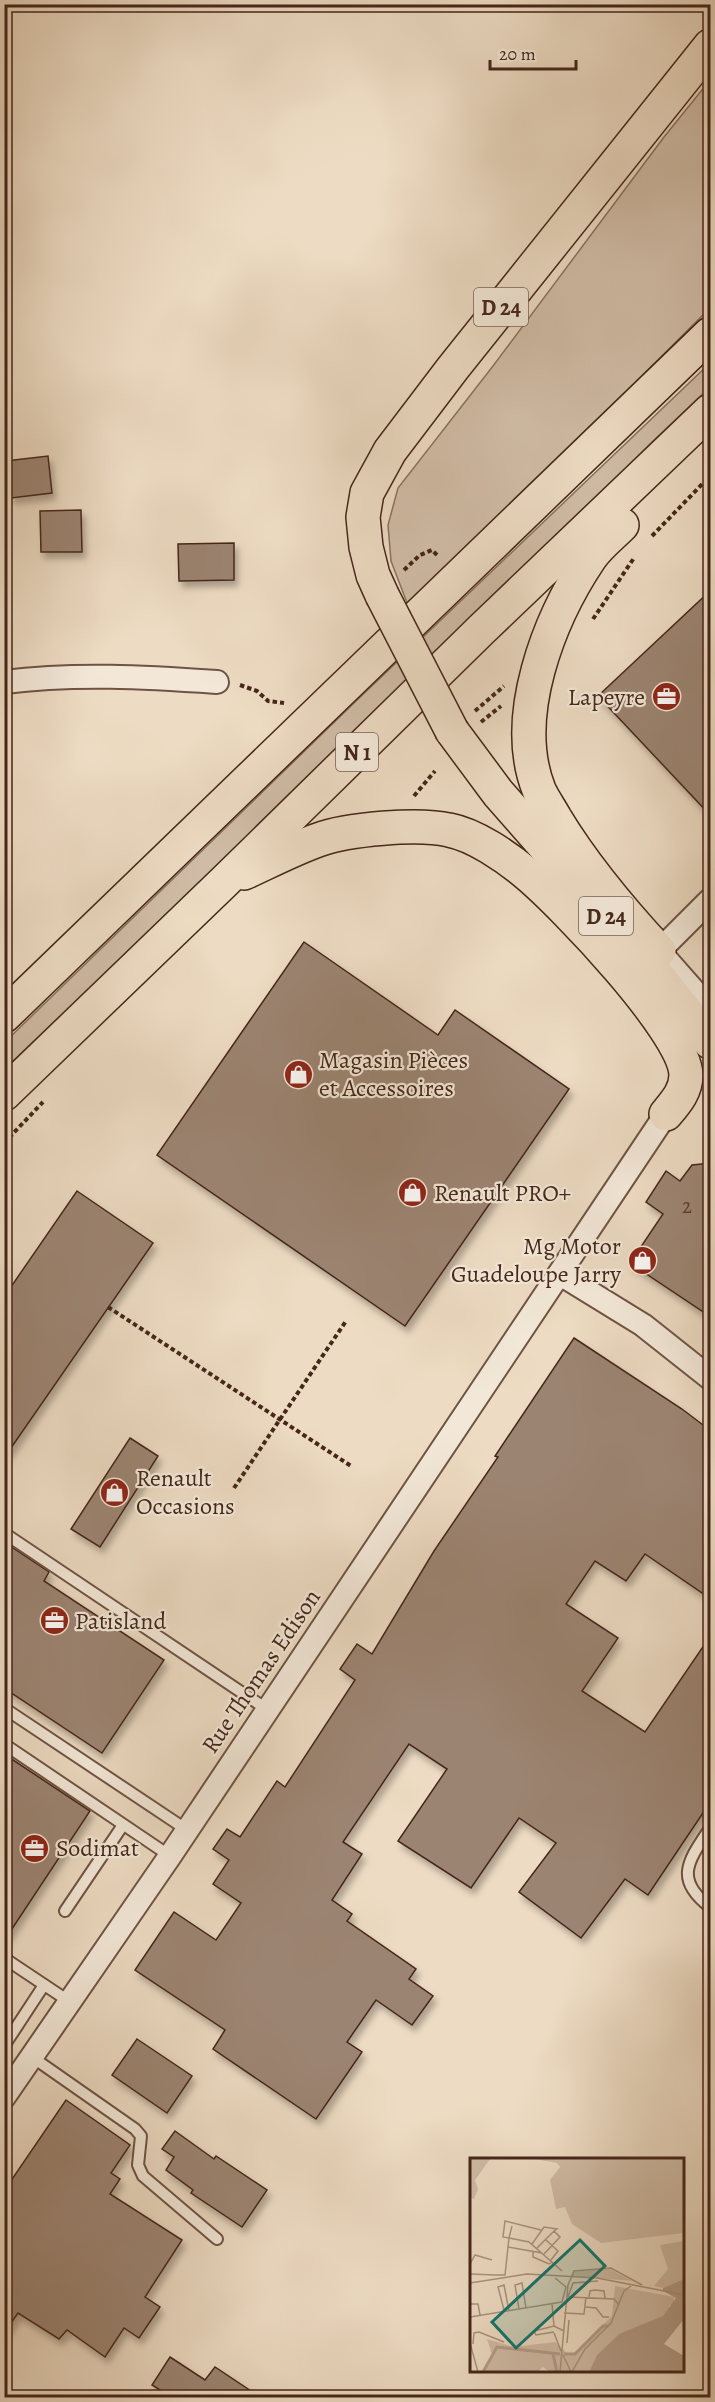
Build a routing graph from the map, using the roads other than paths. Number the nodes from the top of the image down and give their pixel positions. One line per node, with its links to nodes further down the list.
1 (711, 46): 14 (main road, D 24, bridge)
2 (711, 334): 10 (main road, N 1)
3 (711, 411): 7 (main road, N 1)
4 (711, 438): 9 (main road)
5 (4, 682): 6 (street)
6 (217, 682)
7 (225, 881): 15 (main road, N 1); 16 (main road)
8 (711, 900): 9 (street)
9 (658, 951): 11 (street, D 24)
10 (34, 987): 12 (street); 13 (main road, N 1)
11 (711, 1009)
12 (4, 1010)
13 (4, 1016)
14 (711, 1042)
15 (4, 1094)
16 (666, 1114): 17 (street, Rue Thomas Edison)
17 (560, 1274): 18 (street); 21 (street, Rue Thomas Edison)
18 (711, 1378)
19 (4, 1533): 21 (lane)
20 (4, 1708): 25 (lane)
21 (268, 1710): 25 (street, Rue Thomas Edison)
22 (4, 1744): 23 (lane)
23 (123, 1825): 26 (lane); 28 (lane)
24 (711, 1828): 27 (lane)
25 (188, 1830): 26 (street, Rue Thomas Edison)
26 (170, 1856): 31 (street, Rue Thomas Edison)
27 (711, 1907)
28 (65, 1911)
29 (4, 1958): 30 (lane)
30 (44, 1985): 31 (lane); 32 (lane)
31 (70, 2002): 33 (street, Rue Thomas Edison)
32 (4, 2046)
33 (32, 2057): 34 (street, Rue Thomas Edison); 35 (lane)
34 (4, 2097)
35 (217, 2239)

